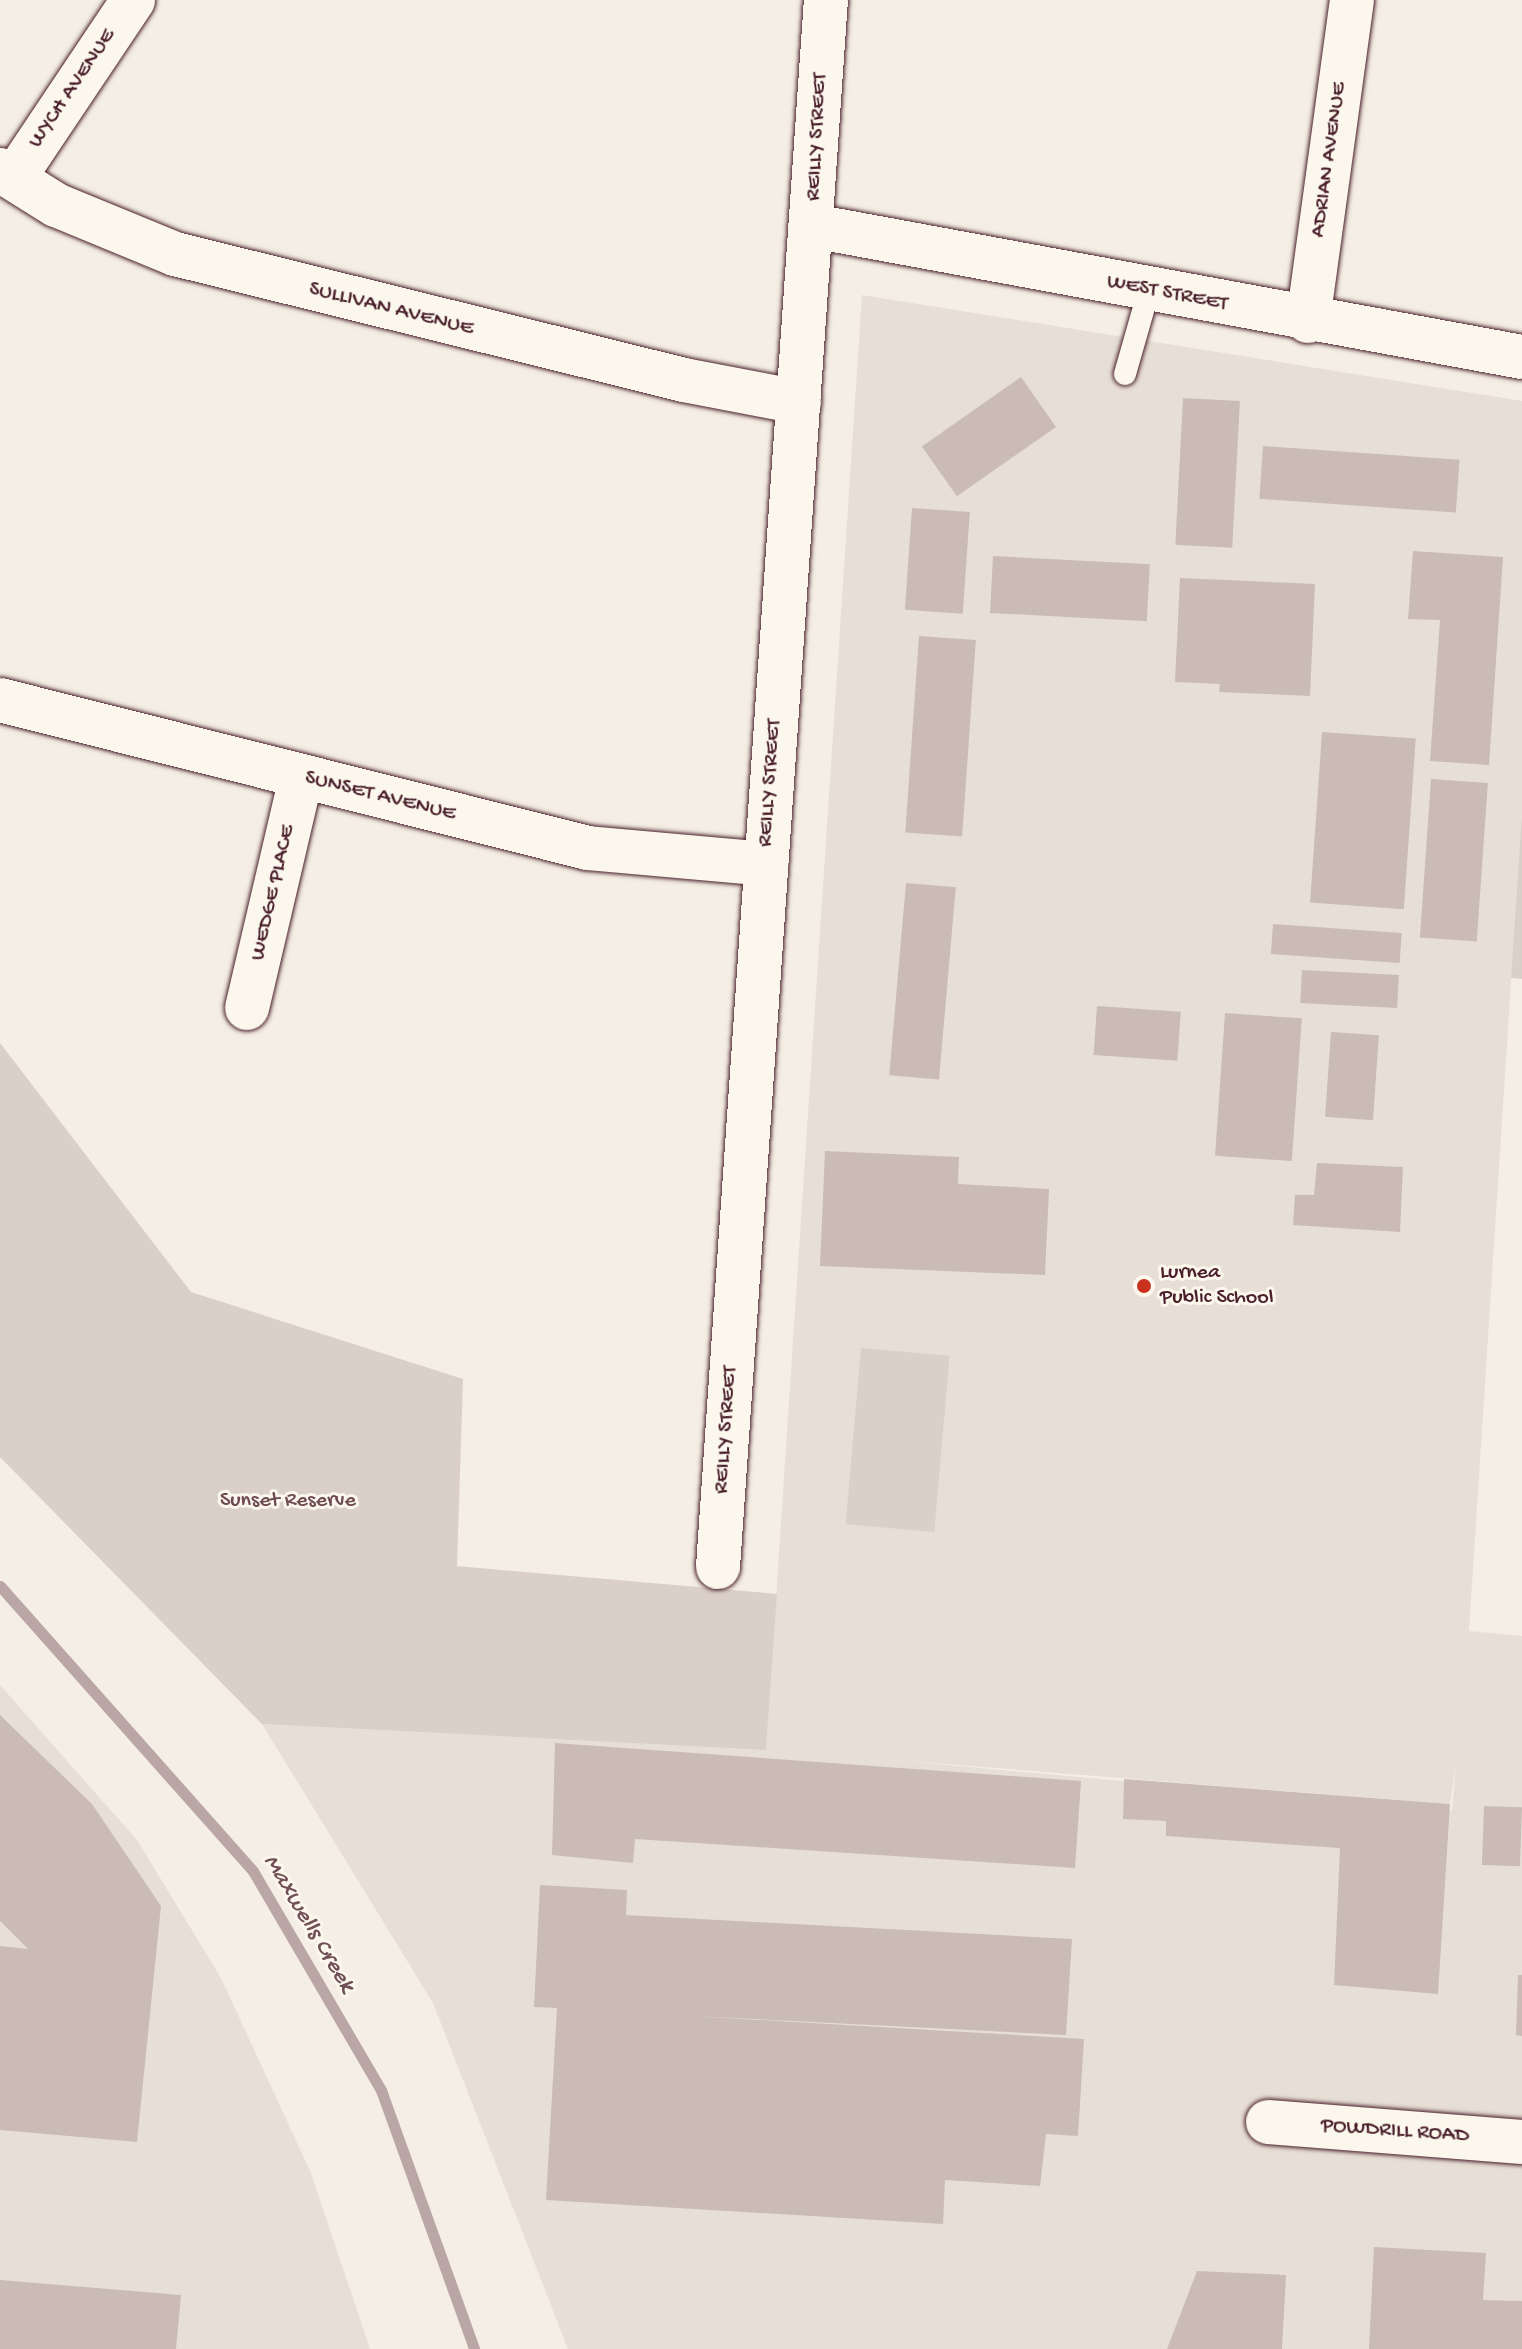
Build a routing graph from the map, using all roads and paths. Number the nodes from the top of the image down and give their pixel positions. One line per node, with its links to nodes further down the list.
1 (133, 0): 4 (street, WYCH AVENUE)
2 (826, 0): 5 (street, REILLY STREET)
3 (1352, 0): 7 (street, ADRIAN AVENUE)
4 (7, 174): 10 (street, SULLIVAN AVENUE)
5 (813, 226): 6 (street, WEST STREET); 10 (street, REILLY STREET)
6 (1149, 290): 7 (street, WEST STREET); 9 (lane)
7 (1308, 321): 8 (street, WEST STREET)
8 (1522, 357)
9 (1125, 374)
10 (799, 402): 13 (street, REILLY STREET)
11 (0, 700): 12 (street, SUNSET AVENUE)
12 (301, 777): 13 (street, SUNSET AVENUE); 14 (street, WEDGE PLACE)
13 (766, 864): 15 (street, REILLY STREET)
14 (247, 1008)
15 (718, 1567)
16 (1268, 2122): 17 (street, POWDRILL ROAD)
17 (1522, 2142)

